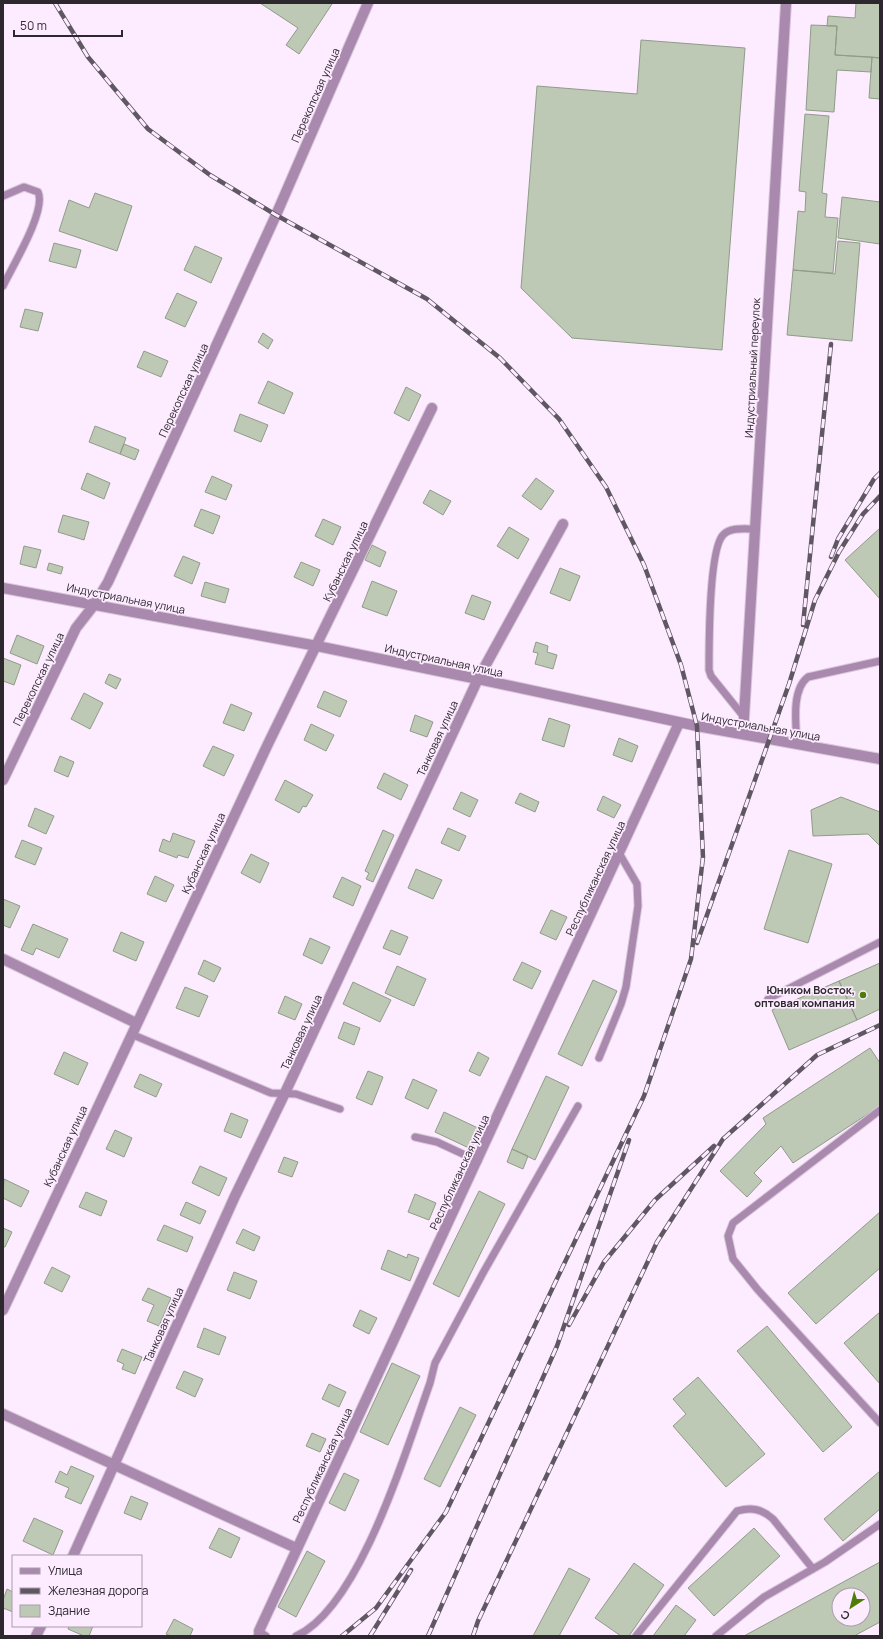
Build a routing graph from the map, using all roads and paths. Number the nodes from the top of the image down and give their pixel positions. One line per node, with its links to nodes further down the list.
1 (368, 3): 9 (street, Перекопская улица)
2 (786, 3): 7 (street, Индустриальный переулок)
3 (3, 196): 4 (lane)
4 (3, 286)
5 (432, 408): 10 (street, Кубанская улица)
6 (563, 524): 12 (street, Танковая улица)
7 (755, 529): 13 (street, Индустриальный переулок); 13 (lane)
8 (3, 588): 9 (street, Индустриальная улица)
9 (94, 605): 10 (street, Индустриальная улица); 18 (street, Перекопская улица)
10 (317, 646): 12 (street, Индустриальная улица); 23 (street, Кубанская улица)
11 (880, 660): 16 (lane)
12 (478, 678): 14 (street, Индустриальная улица); 26 (street, Танковая улица)
13 (744, 717): 15 (street, Индустриальный переулок)
14 (679, 723): 15 (street, Индустриальная улица); 19 (street, Республиканская улица)
15 (743, 734): 16 (street, Индустриальная улица)
16 (797, 744): 17 (street, Индустриальная улица)
17 (880, 760)
18 (3, 780)
19 (619, 853): 25 (lane); 31 (street, Республиканская улица)
20 (880, 942): 22 (lane)
21 (3, 959): 23 (street)
22 (768, 999)
23 (136, 1023): 24 (street, Кубанская улица)
24 (131, 1034): 26 (lane); 32 (street, Кубанская улица)
25 (599, 1058)
26 (284, 1095): 28 (lane); 35 (street, Танковая улица)
27 (578, 1106): 43 (lane)
28 (340, 1109)
29 (880, 1110): 34 (lane)
30 (415, 1137): 31 (lane)
31 (478, 1161): 37 (street, Республиканская улица)
32 (3, 1310)
33 (3, 1414): 35 (street)
34 (880, 1423)
35 (115, 1465): 37 (street); 38 (street, Танковая улица)
36 (880, 1524): 39 (lane)
37 (296, 1548): 41 (street, Республиканская улица)
38 (73, 1555)
39 (814, 1569): 44 (lane); 45 (lane)
40 (40, 1627): 42 (street)
41 (261, 1634)
42 (36, 1636)
43 (296, 1636)
44 (636, 1636)
45 (716, 1636)

